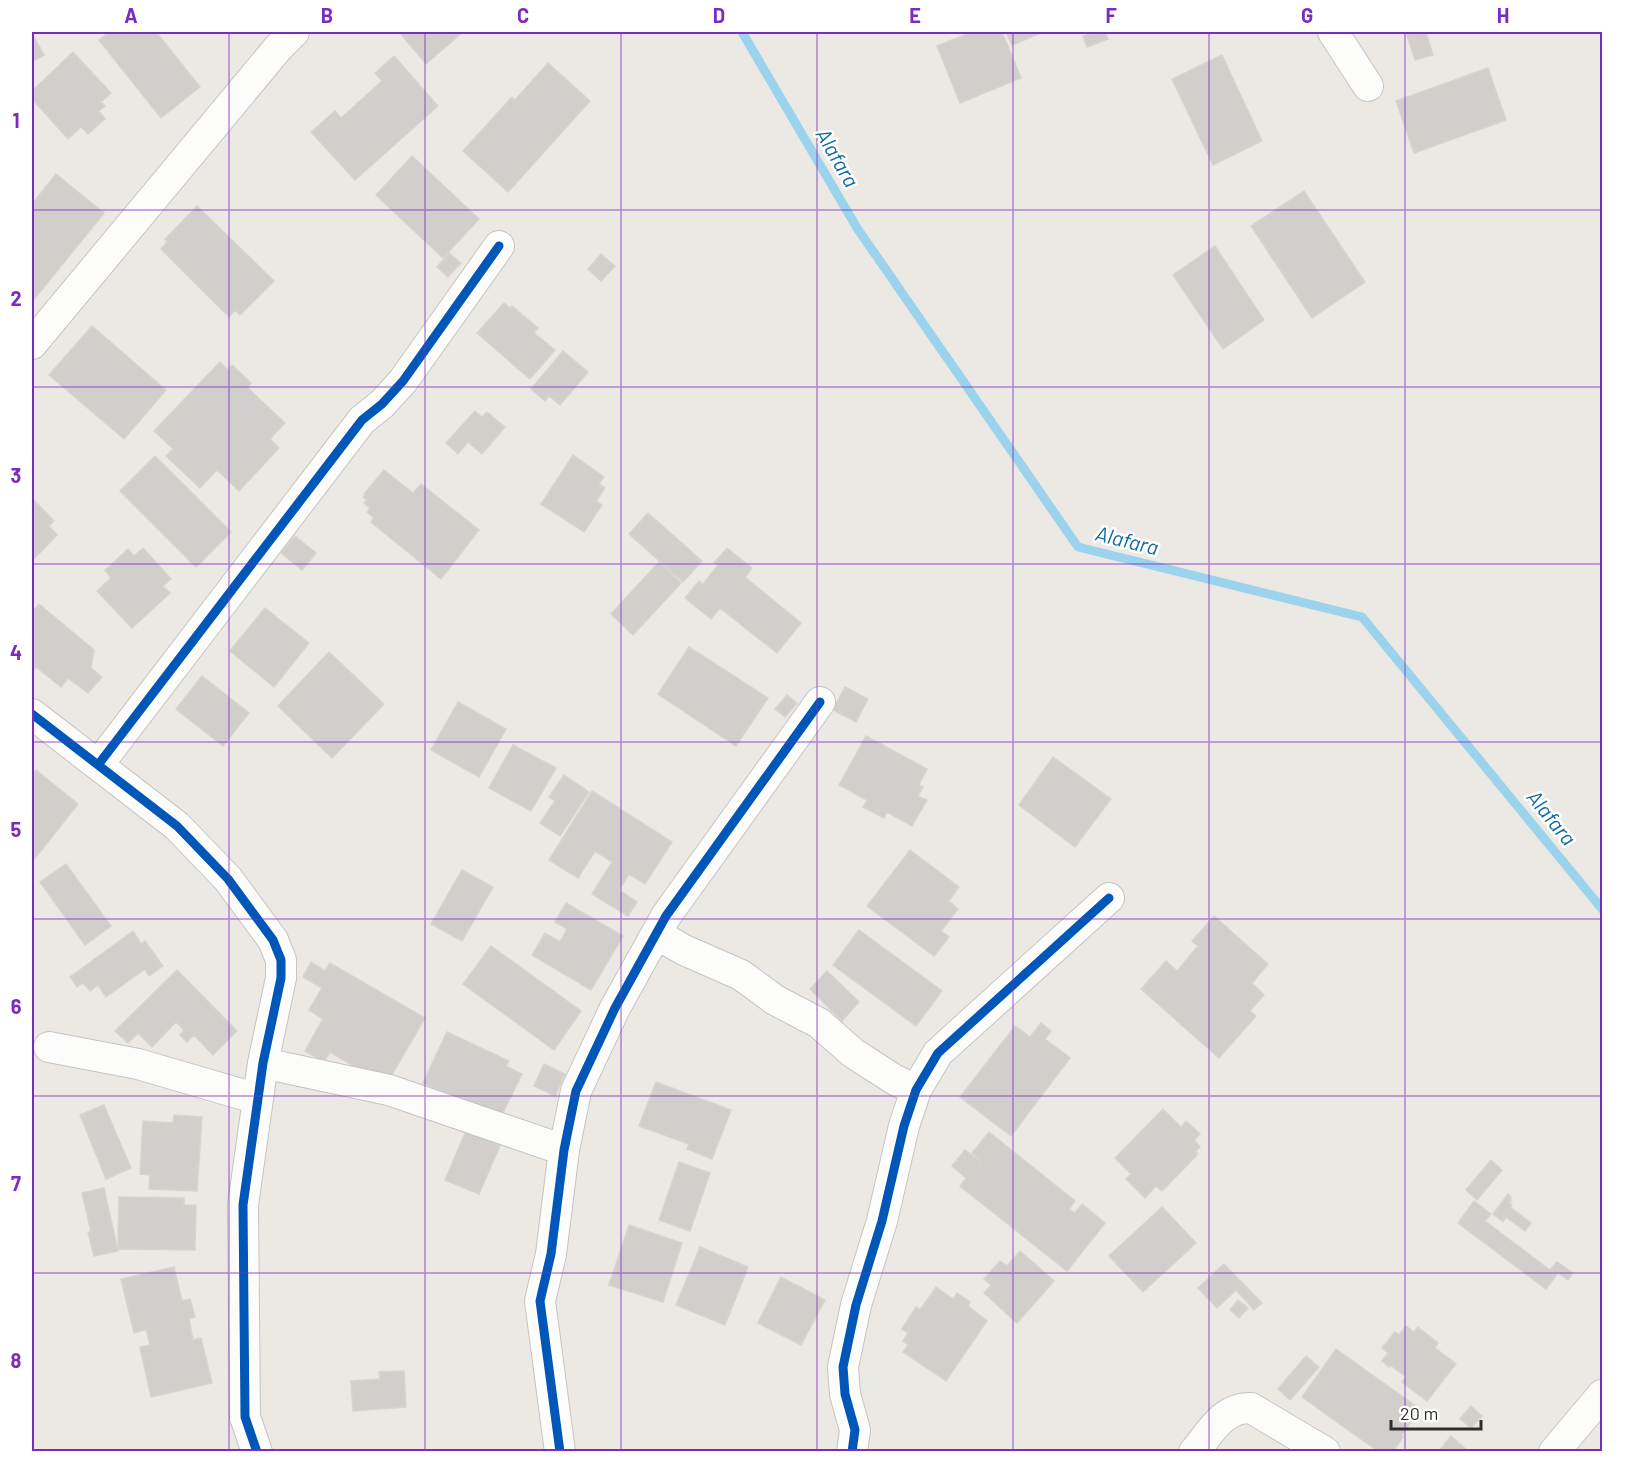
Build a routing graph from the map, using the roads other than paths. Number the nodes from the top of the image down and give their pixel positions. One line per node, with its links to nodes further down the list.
1 (294, 32): 5 (street)
2 (1333, 32): 3 (street)
3 (1368, 86)
4 (499, 246): 8 (street)
5 (32, 344)
6 (820, 702): 10 (street)
7 (32, 714): 8 (street)
8 (98, 765): 12 (street)
9 (1109, 898): 13 (street)
10 (656, 934): 13 (street); 15 (street)
11 (49, 1047): 14 (street)
12 (263, 1064): 14 (street); 15 (street)
13 (916, 1090): 19 (street)
14 (258, 1099): 17 (street)
15 (564, 1149): 18 (street)
16 (1602, 1395): 22 (street)
17 (257, 1452)
18 (560, 1452)
19 (852, 1452)
20 (1194, 1452): 21 (street)
21 (1325, 1452)
22 (1554, 1452)

